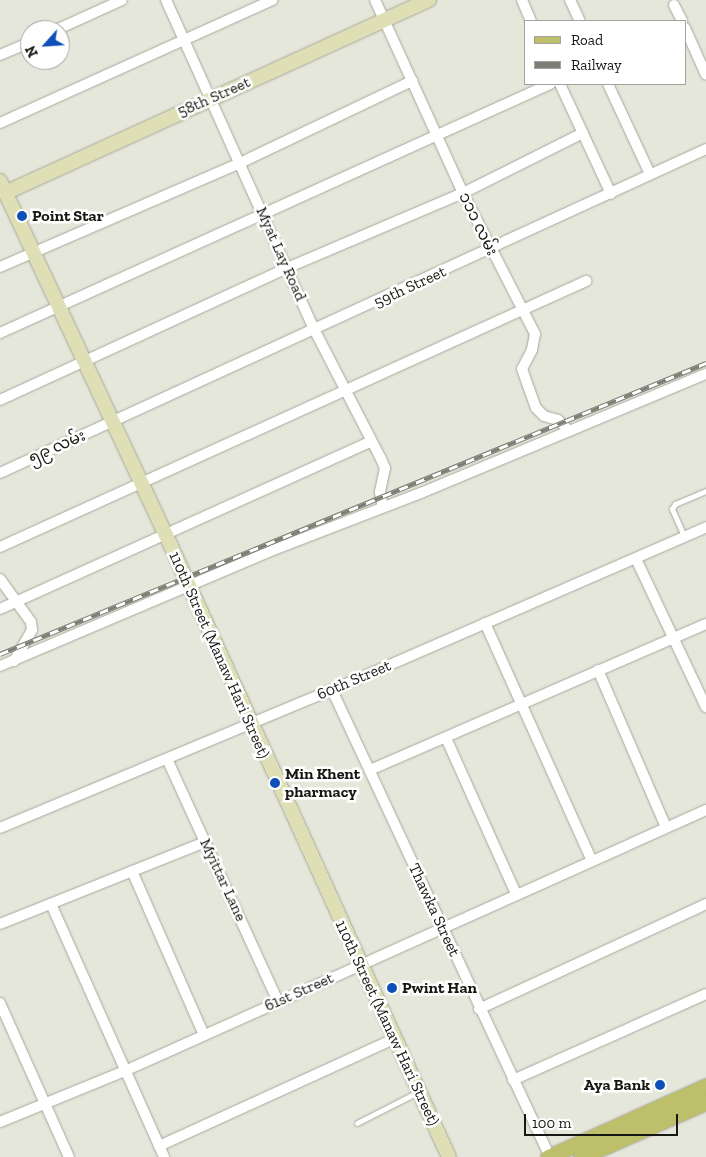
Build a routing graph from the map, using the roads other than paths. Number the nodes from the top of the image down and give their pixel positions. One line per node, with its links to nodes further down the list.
1 (122, 0): 13 (street)
2 (166, 0): 15 (street, Myat Lay Road)
3 (273, 0): 15 (street)
4 (375, 0): 9 (street, ၁၁၁ လမ်း)
5 (429, 0): 9 (main road, 58th Street)
6 (522, 0): 10 (street)
7 (570, 0): 11 (street)
8 (674, 5): 12 (street)
9 (385, 20): 20 (street, ၁၁၁ လမ်း); 24 (main road, 58th Street)
10 (531, 20)
11 (580, 20)
12 (682, 20)
13 (70, 24)
14 (686, 30): 18 (street)
15 (185, 42): 24 (street, Myat Lay Road); 25 (street)
16 (20, 46): 17 (street)
17 (0, 55)
18 (702, 55): 19 (street)
19 (706, 76)
20 (412, 82): 27 (street, ၁၁၁ လမ်း); 29 (street)
21 (548, 85): 27 (street)
22 (560, 85): 26 (street)
23 (608, 85): 30 (street)
24 (212, 98): 29 (street, Myat Lay Road); 31 (main road, 58th Street)
25 (0, 123)
26 (583, 133): 32 (street); 33 (street)
27 (437, 135): 32 (street, ၁၁၁ လမ်း); 34 (street)
28 (706, 149): 30 (street, 59th Street)
29 (240, 163): 34 (street, Myat Lay Road); 36 (street)
30 (650, 174): 33 (street, 59th Street)
31 (2, 189): 36 (main road, 110th Street (Manaw Hari Street))
32 (463, 192): 35 (street, ၁၁၁ လမ်း); 38 (street)
33 (611, 194): 35 (street, 59th Street)
34 (263, 214): 38 (street, Myat Lay Road); 40 (street)
35 (491, 249): 41 (street, ၁၁၁ လမ်း); 42 (street, 59th Street)
36 (32, 253): 37 (street); 40 (main road, 110th Street (Manaw Hari Street))
37 (0, 267)
38 (288, 268): 42 (street, Myat Lay Road); 44 (street)
39 (586, 281): 41 (street)
40 (57, 307): 43 (street); 44 (main road, 110th Street (Manaw Hari Street))
41 (522, 308): 46 (street); 49 (street, ၁၁၁ လမ်း)
42 (315, 331): 46 (street, Myat Lay Road); 48 (street, 59th Street)
43 (0, 333)
44 (83, 363): 47 (street); 48 (main road, 110th Street (Manaw Hari Street))
45 (706, 374): 49 (street)
46 (344, 389): 50 (street, Myat Lay Road); 52 (street)
47 (0, 400)
48 (114, 422): 51 (street, ၅၉ လမ်း); 52 (main road, 110th Street (Manaw Hari Street))
49 (569, 431): 54 (street)
50 (370, 442): 54 (street, Myat Lay Road); 56 (street)
51 (0, 473)
52 (141, 481): 56 (main road, 110th Street (Manaw Hari Street)); 58 (street)
53 (706, 491): 57 (lane)
54 (383, 508): 61 (street)
55 (706, 527): 57 (street, 60th Street)
56 (166, 535): 61 (main road, 110th Street (Manaw Hari Street)); 62 (street)
57 (684, 536): 59 (street, 60th Street)
58 (0, 547)
59 (636, 559): 64 (street, 60th Street); 66 (street)
60 (0, 579): 62 (street)
61 (188, 587): 67 (street); 73 (main road, 110th Street (Manaw Hari Street))
62 (14, 602): 63 (street); 67 (street)
63 (0, 609)
64 (485, 623): 70 (street, 60th Street); 71 (street)
65 (706, 624): 66 (street)
66 (674, 638): 69 (street); 72 (street)
67 (14, 661): 68 (street)
68 (0, 666)
69 (598, 670): 71 (street); 79 (street)
70 (332, 690): 73 (street, 60th Street); 76 (street, Thawka Street)
71 (523, 704): 74 (street); 81 (street)
72 (706, 707)
73 (251, 724): 75 (street, 60th Street); 88 (main road, 110th Street (Manaw Hari Street))
74 (446, 738): 76 (street); 83 (street)
75 (167, 759): 78 (street, 60th Street); 80 (street, Myittar Lane)
76 (370, 770): 87 (street, Thawka Street)
77 (706, 810): 79 (street, 61st Street)
78 (1, 825)
79 (666, 827): 81 (street, 61st Street)
80 (205, 842): 82 (street); 90 (street, Myittar Lane)
81 (591, 859): 83 (street, 61st Street)
82 (132, 871): 84 (street); 93 (street)
83 (516, 894): 87 (street, 61st Street)
84 (51, 904): 86 (street); 95 (street)
85 (706, 904): 92 (street)
86 (0, 924)
87 (442, 929): 88 (street, 61st Street); 92 (street, Thawka Street)
88 (360, 964): 90 (street, 61st Street); 94 (main road, 110th Street (Manaw Hari Street))
89 (706, 994): 96 (street)
90 (278, 1001): 93 (street, 61st Street)
91 (0, 1003): 100 (street)
92 (479, 1009): 96 (street, Thawka Street)
93 (204, 1035): 95 (street, 61st Street)
94 (394, 1039): 98 (main road, 110th Street (Manaw Hari Street)); 103 (street)
95 (127, 1070): 100 (street, 61st Street); 103 (street)
96 (513, 1080): 107 (street, Thawka Street)
97 (706, 1086): 107 (main road)
98 (419, 1091): 102 (lane); 106 (main road, 110th Street (Manaw Hari Street))
99 (706, 1102): 108 (main road)
100 (46, 1103): 101 (street, 61st Street); 104 (street)
101 (0, 1122)
102 (357, 1123)
103 (160, 1146): 105 (street)
104 (69, 1157)
105 (164, 1157)
106 (449, 1157)
107 (549, 1157)
108 (581, 1157)

